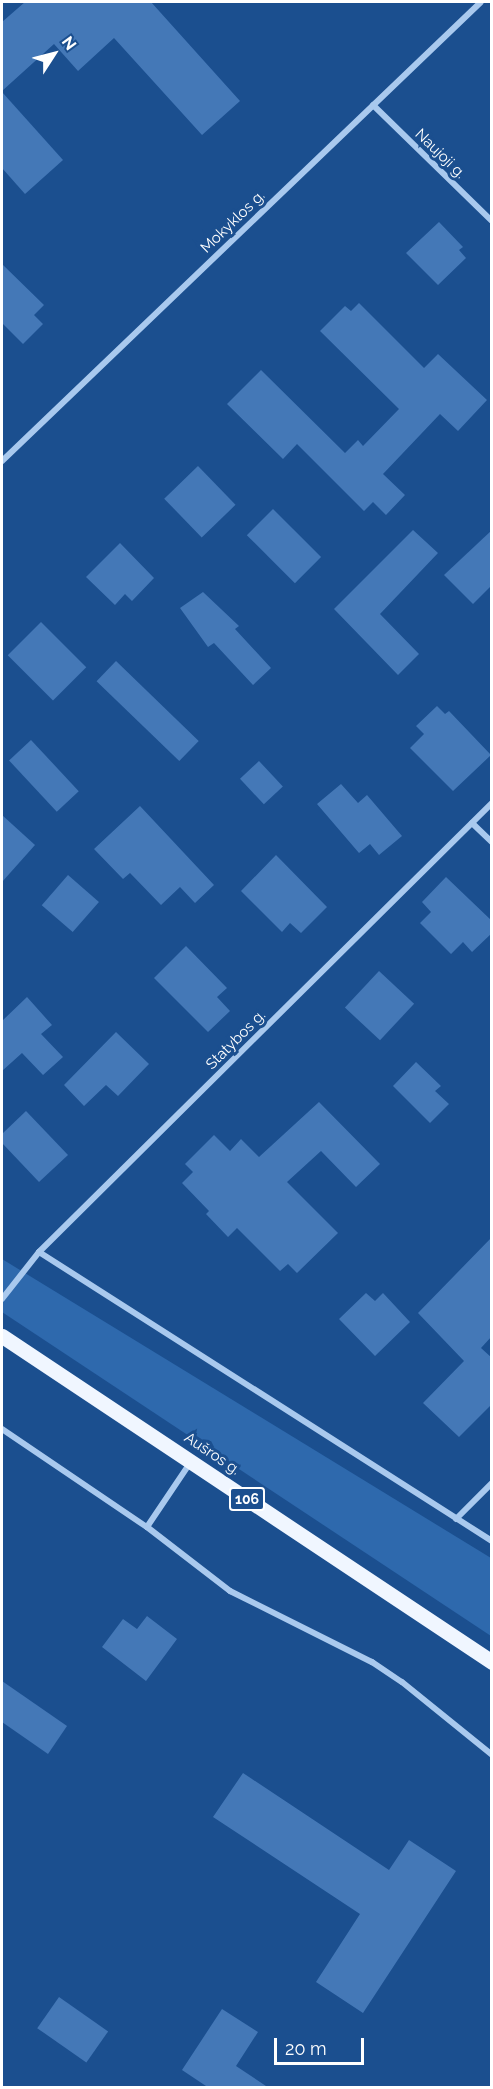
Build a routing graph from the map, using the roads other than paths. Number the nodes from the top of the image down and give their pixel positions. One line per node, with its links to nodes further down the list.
1 (482, 2): 2 (street, Mokyklos g.)
2 (373, 105): 3 (street, Naujoji g.); 4 (street, Mokyklos g.)
3 (492, 221)
4 (2, 461)
5 (492, 803): 6 (street, Statybos g.)
6 (472, 823): 7 (street); 8 (street, Statybos g.)
7 (492, 842)
8 (39, 1252): 9 (street, Statybos g.); 14 (street)
9 (2, 1299)
10 (2, 1336): 12 (main road, Aušros g. / 106)
11 (2, 1429): 15 (street)
12 (191, 1462): 15 (street); 17 (main road, Aušros g. / 106)
13 (492, 1483): 14 (street)
14 (456, 1519): 16 (street)
15 (147, 1527): 18 (street)
16 (492, 1540)
17 (492, 1662)
18 (492, 1755)

